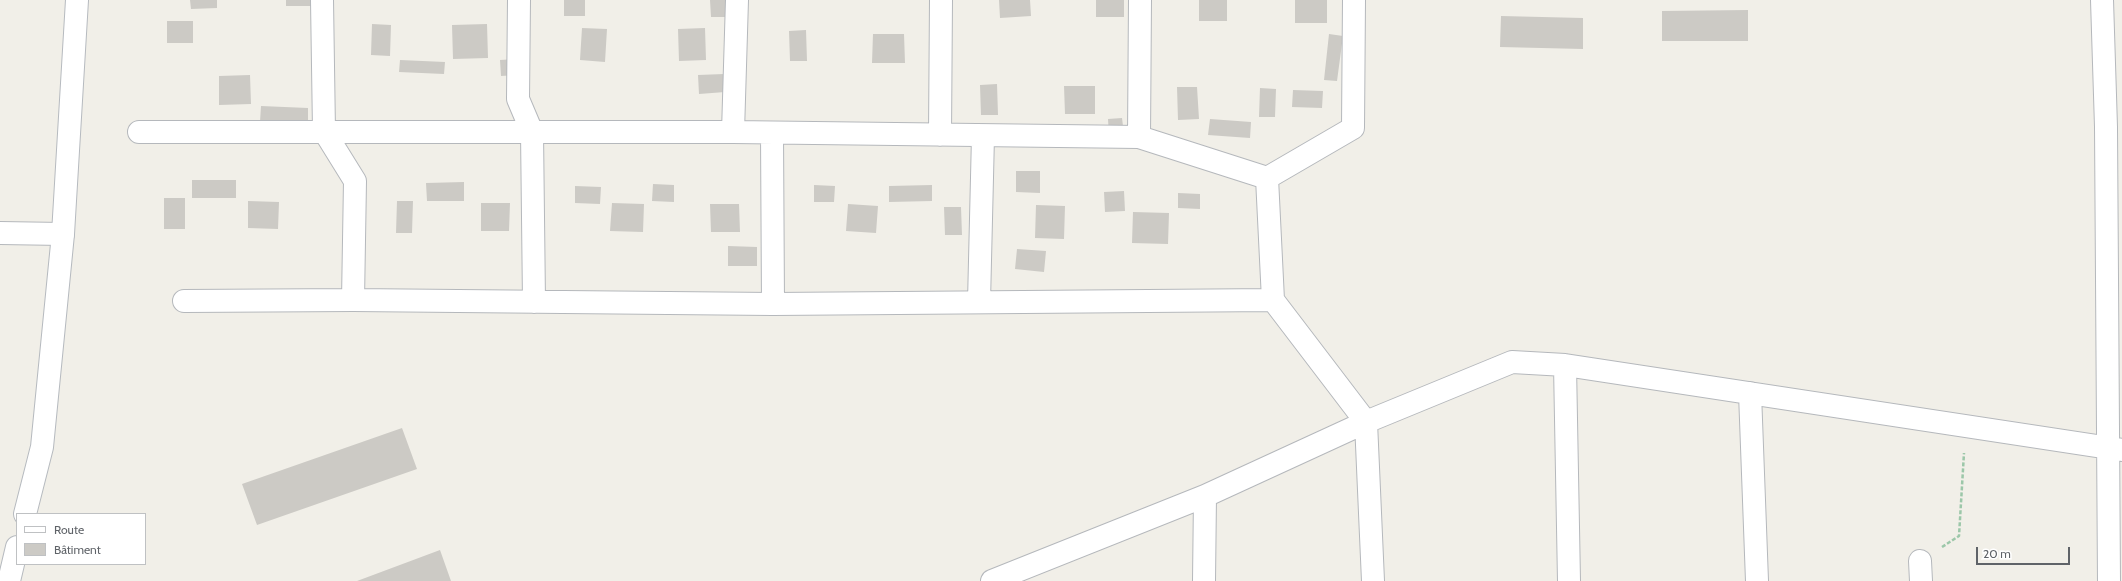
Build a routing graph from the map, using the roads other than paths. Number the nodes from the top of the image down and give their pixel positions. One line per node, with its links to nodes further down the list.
1 (77, 0): 19 (street)
2 (322, 0): 9 (street)
3 (519, 0): 11 (street)
4 (737, 0): 12 (street)
5 (942, 0): 14 (street)
6 (1140, 0): 16 (street)
7 (1354, 0): 17 (street)
8 (2102, 0): 29 (street)
9 (324, 131): 10 (street); 11 (street); 20 (street)
10 (139, 132)
11 (532, 132): 12 (street); 23 (street)
12 (733, 132): 13 (street)
13 (772, 134): 14 (street); 25 (street)
14 (940, 135): 15 (street)
15 (983, 136): 16 (street); 24 (street)
16 (1140, 137): 17 (street)
17 (1267, 178): 21 (street)
18 (0, 233): 19 (street)
19 (63, 234): 31 (street)
20 (353, 300): 22 (street); 23 (street)
21 (1272, 300): 24 (street); 28 (street)
22 (184, 301)
23 (534, 302): 25 (street)
24 (979, 302): 25 (street)
25 (773, 304)
26 (1565, 365): 27 (street); 28 (street); 37 (street)
27 (1750, 393): 29 (street); 38 (street)
28 (1366, 422): 30 (street); 36 (street)
29 (2115, 449): 39 (street)
30 (1205, 496): 34 (street); 35 (street)
31 (25, 513)
32 (16, 551): 33 (street)
33 (9, 581)
34 (992, 581)
35 (1204, 581)
36 (1373, 581)
37 (1569, 581)
38 (1757, 581)
39 (2109, 581)

